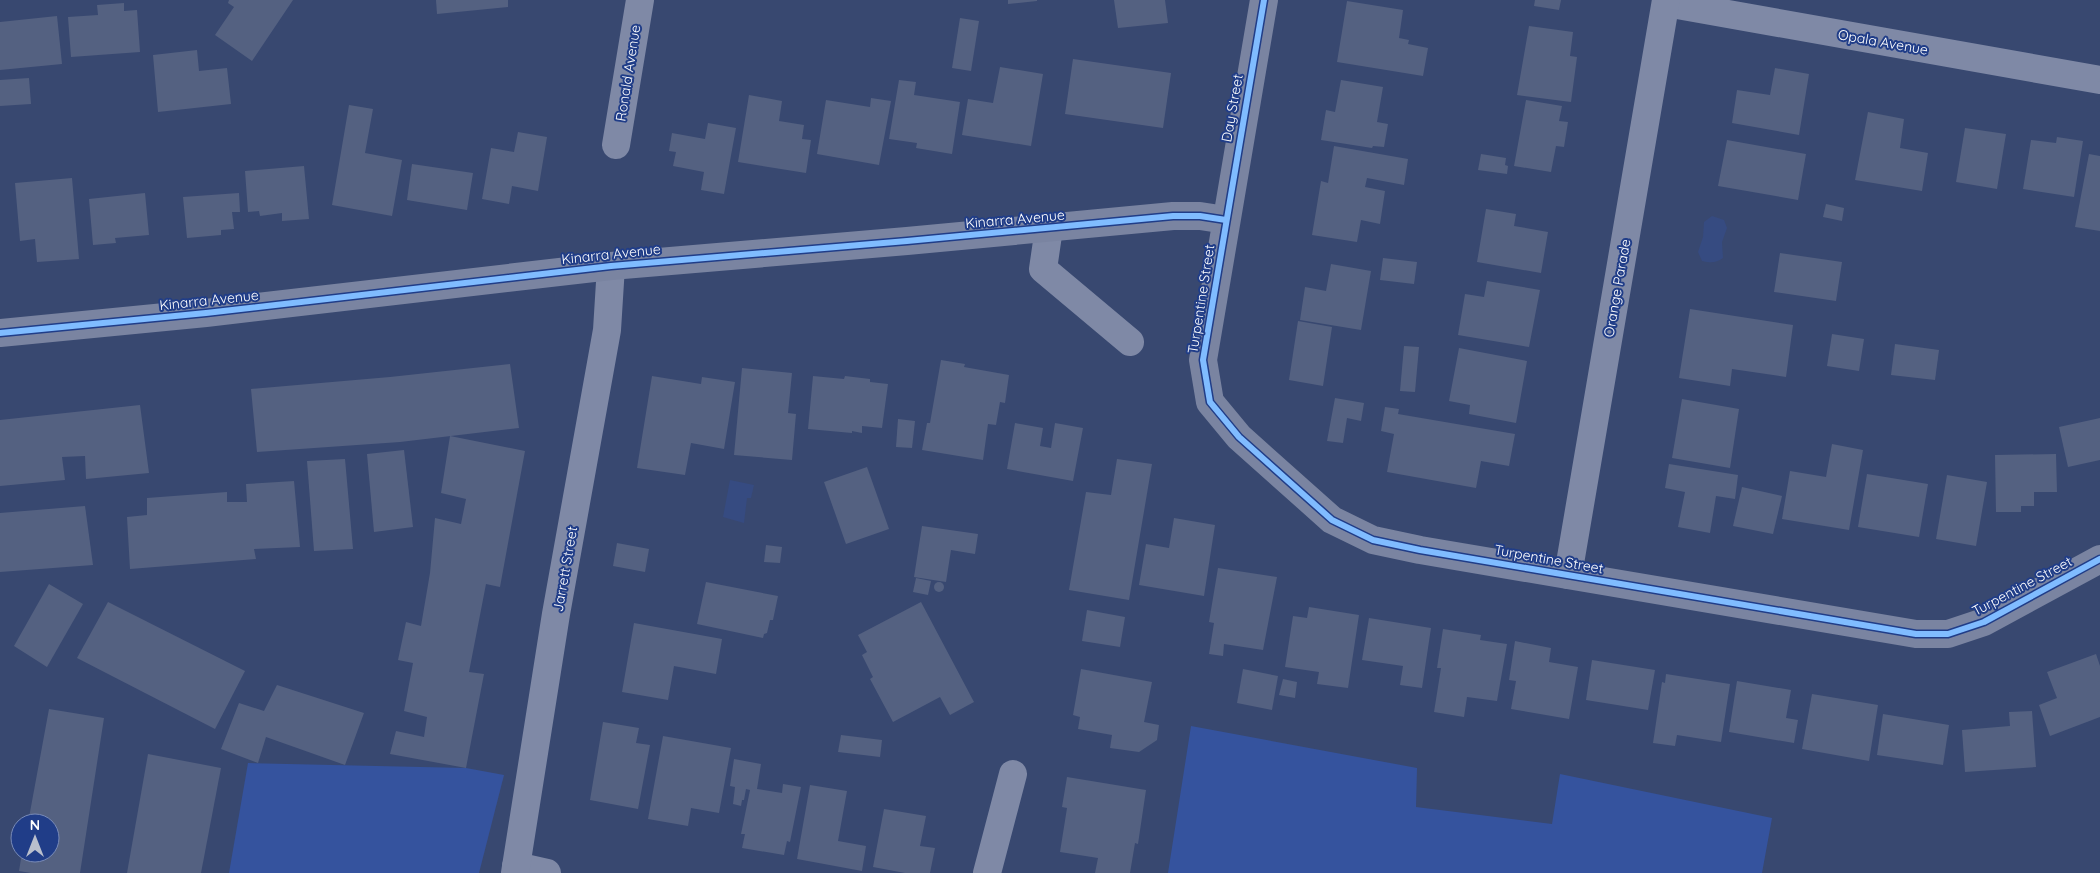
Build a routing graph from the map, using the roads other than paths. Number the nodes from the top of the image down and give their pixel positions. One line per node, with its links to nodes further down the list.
1 (640, 0): 5 (street, Ronald Avenue)
2 (1264, 0): 6 (street, Day Street)
3 (1666, 2): 4 (street, Opala Avenue); 12 (street, Orange Parade)
4 (2100, 80)
5 (616, 145)
6 (1226, 220): 7 (street, Kinarra Avenue); 12 (street, Turpentine Street)
7 (1049, 228): 8 (street, Kinarra Avenue); 10 (street)
8 (611, 266): 9 (street, Kinarra Avenue); 14 (street, Jarrett Street)
9 (0, 333)
10 (1130, 342)
11 (2100, 558): 12 (street, Turpentine Street)
12 (1568, 575)
13 (1014, 774): 16 (street)
14 (515, 869): 15 (street)
15 (546, 873)
16 (987, 873)

